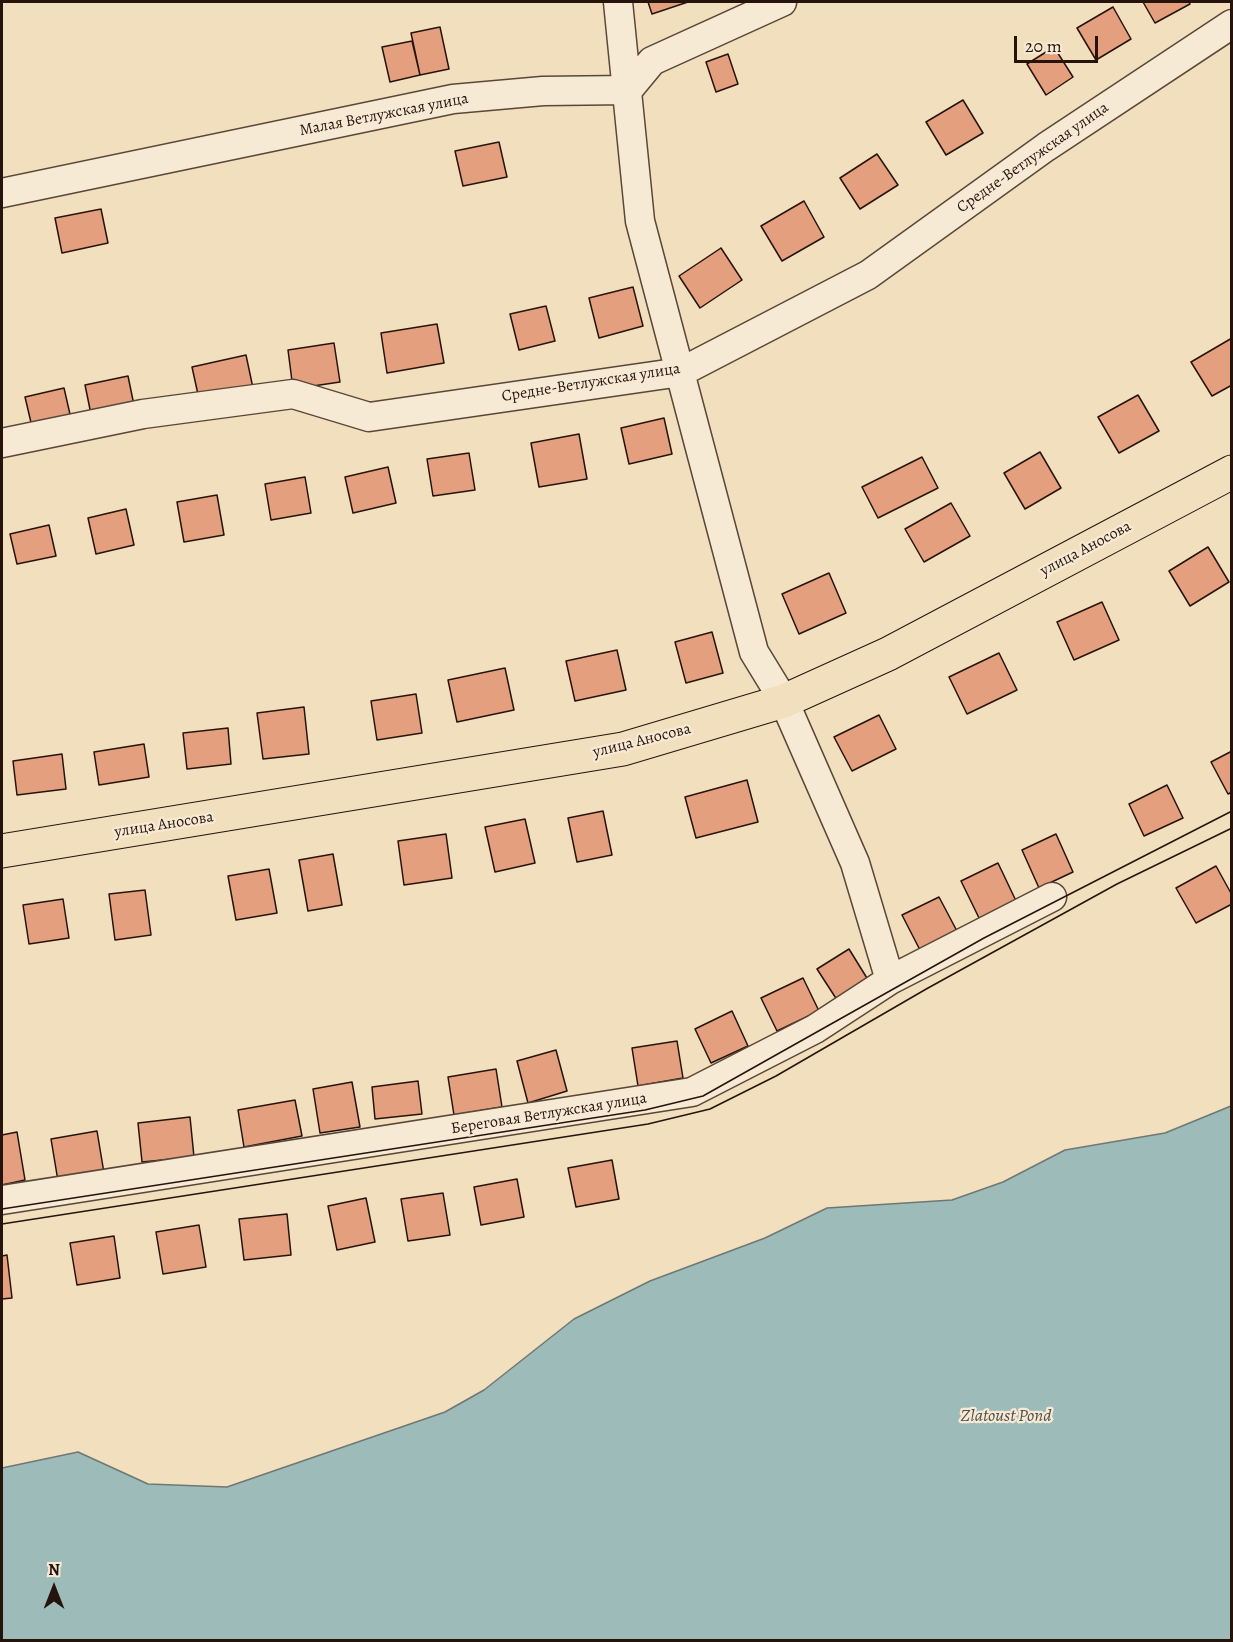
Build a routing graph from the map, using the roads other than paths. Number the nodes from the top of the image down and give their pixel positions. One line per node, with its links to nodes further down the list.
1 (618, 2): 4 (street)
2 (782, 2): 4 (street)
3 (1232, 24): 6 (street, Средне-Ветлужская улица)
4 (628, 90): 5 (street, Малая Ветлужская улица); 6 (street)
5 (2, 193)
6 (681, 372): 7 (street, Средне-Ветлужская улица); 9 (street)
7 (2, 443)
8 (1232, 472): 9 (main road, улица Аносова)
9 (784, 701): 10 (main road, улица Аносова); 12 (street)
10 (2, 852)
11 (1052, 897): 12 (street, Береговая Ветлужская улица)
12 (891, 980): 13 (street, Береговая Ветлужская улица)
13 (2, 1200)

